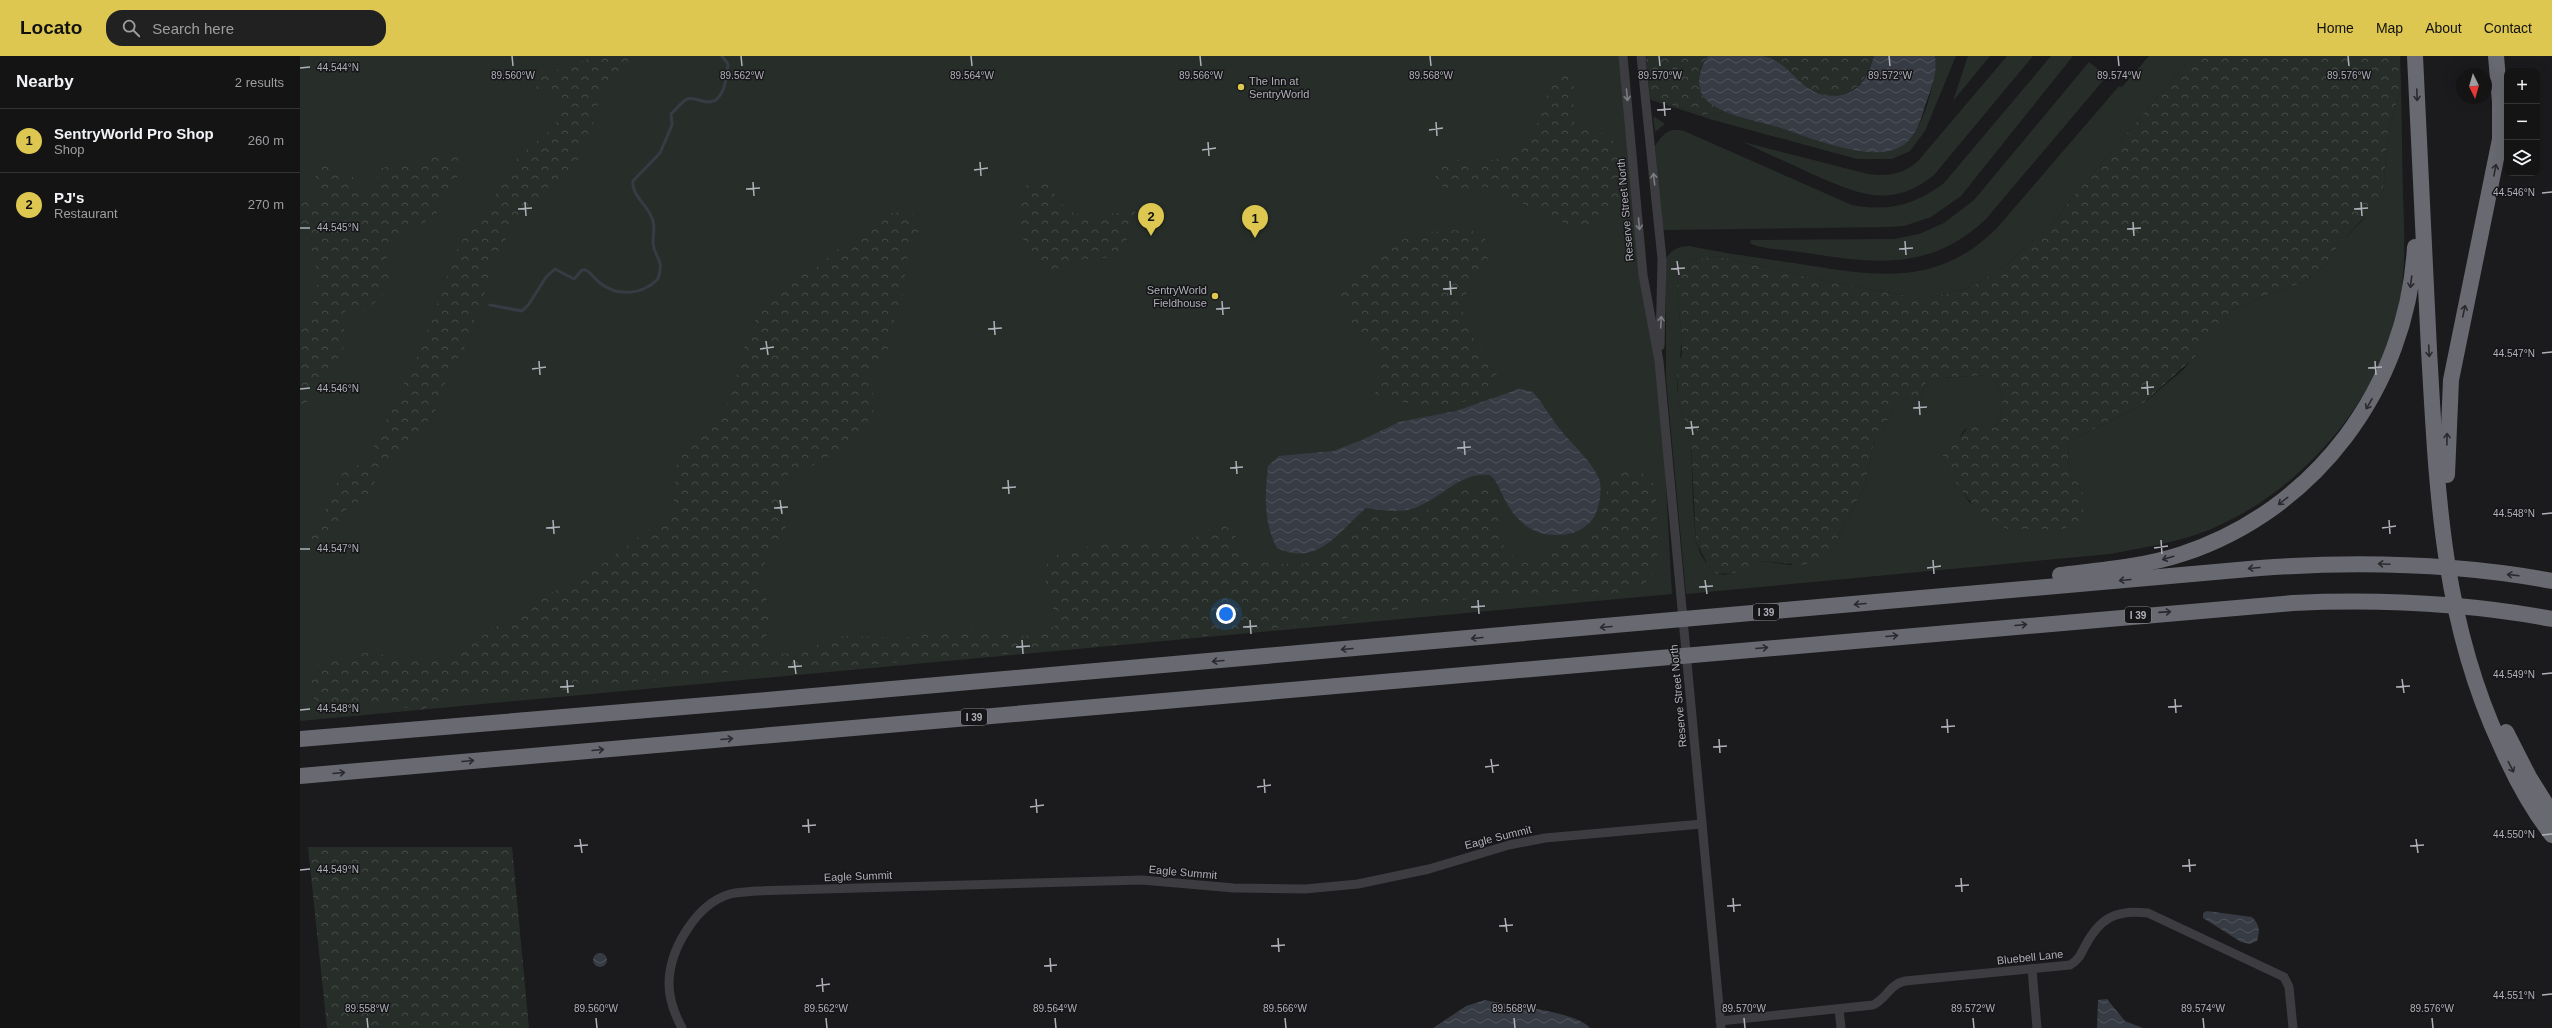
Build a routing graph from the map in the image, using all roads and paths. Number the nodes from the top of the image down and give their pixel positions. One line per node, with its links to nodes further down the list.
1 (1623, 56): 6 (street, Reserve Street North, one-way to 6)
2 (1641, 56): 6 (street, Reserve Street North, one-way to 2)
3 (2415, 56): 5 (highway, one-way to 5)
4 (2496, 56): 7 (highway, one-way to 4)
5 (2420, 188): 7 (highway, one-way to 7); 9 (highway, one-way to 9)
6 (1659, 361): 15 (street, Reserve Street North)
7 (2446, 533): 11 (highway)
8 (2552, 581): 9 (highway, I 39, one-way to 9)
9 (1955, 596): 12 (highway, I 39, one-way to 12)
10 (2552, 619): 13 (highway, I 39, one-way to 10)
11 (2468, 640): 14 (highway); 16 (highway, one-way to 16)
12 (300, 739)
13 (300, 776)
14 (2552, 814)
15 (1702, 824): 19 (street, Reserve Street North); 20 (street, Eagle Summit)
16 (2552, 835)
17 (2032, 969): 18 (street, Bluebell Lane); 22 (street); 23 (street, Bluebell Lane)
18 (1839, 1009): 19 (street, Bluebell Lane); 21 (street)
19 (1720, 1025)
20 (682, 1028)
21 (1841, 1028)
22 (2037, 1028)
23 (2293, 1028)

